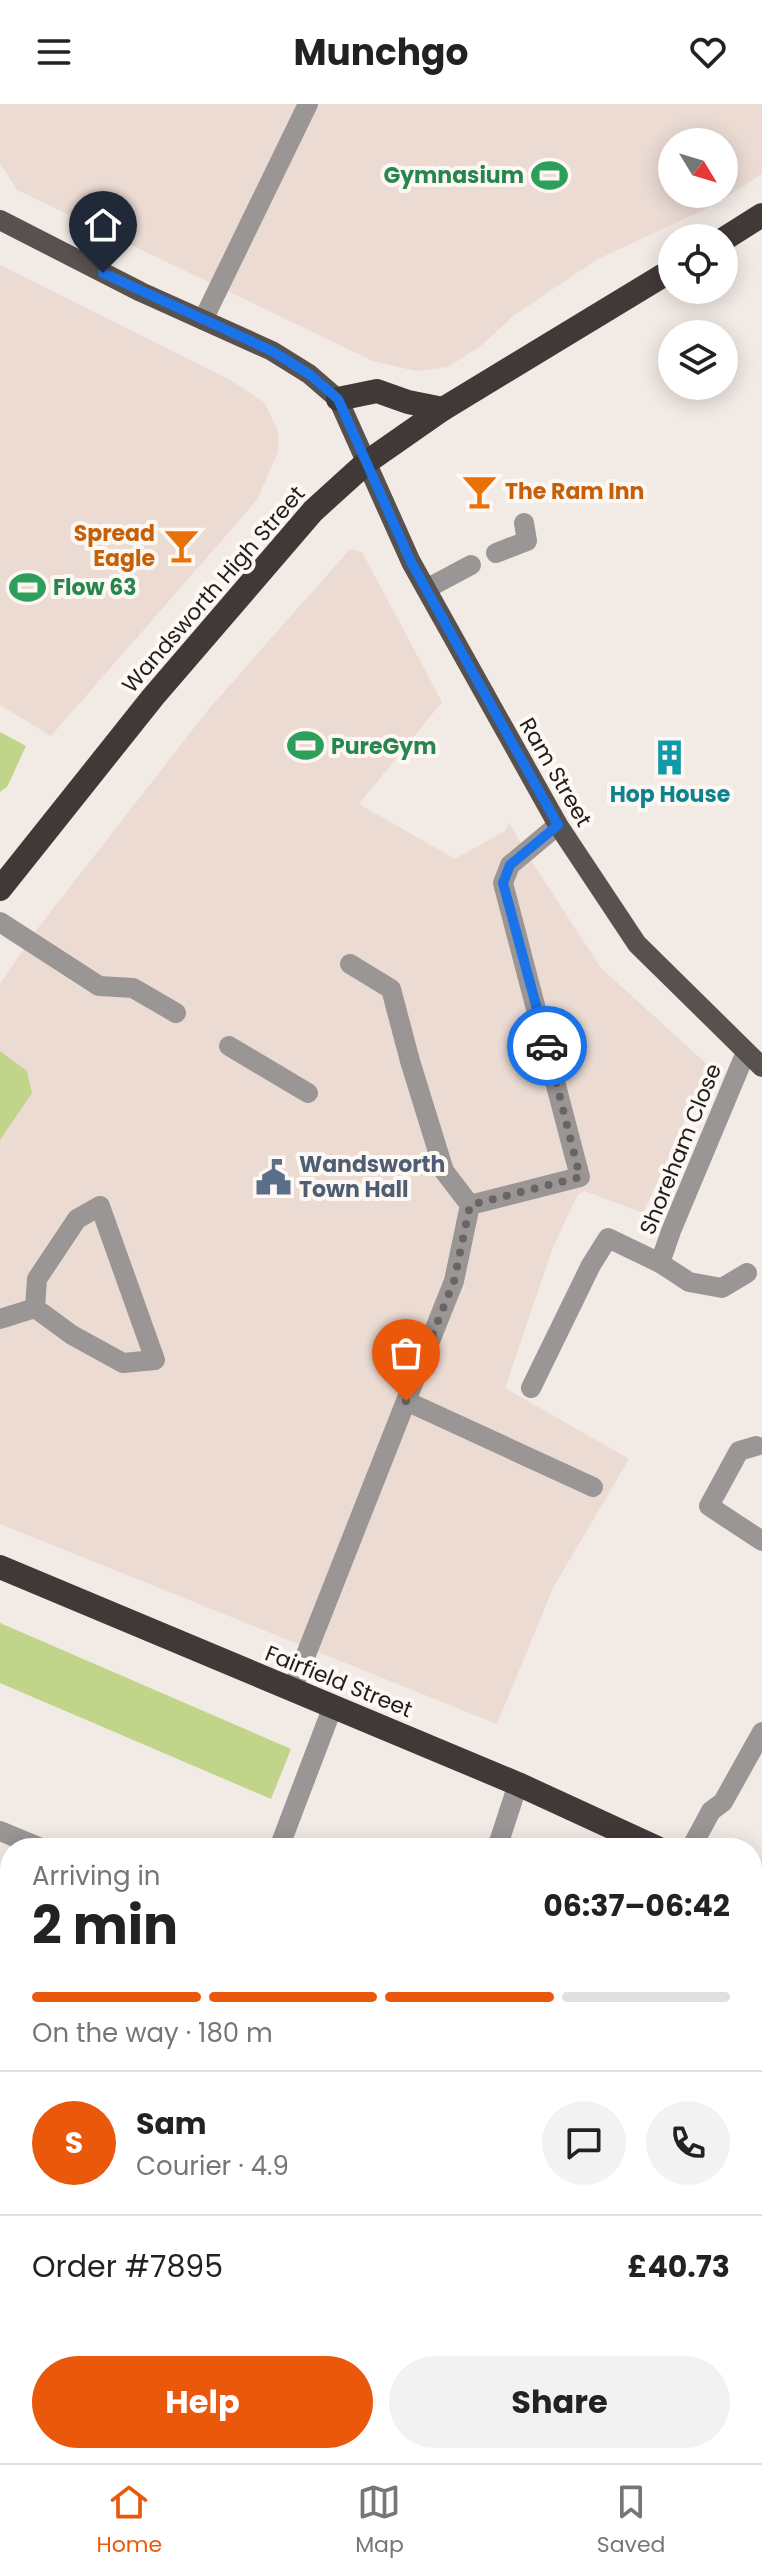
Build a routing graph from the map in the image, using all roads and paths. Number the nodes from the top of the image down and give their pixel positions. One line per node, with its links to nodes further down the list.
1 (308, 104): 6 (street)
2 (762, 215): 4 (highway)
3 (0, 220): 6 (main road)
4 (738, 230)
5 (658, 278): 8 (highway, Wandsworth High Street)
6 (203, 320): 7 (main road)
7 (338, 399): 8 (highway); 9 (main road, Ram Street)
8 (443, 409): 9 (highway, Wandsworth High Street)
9 (367, 462): 13 (main road, Ram Street); 15 (highway, Wandsworth High Street)
10 (524, 523): 11 (street)
11 (496, 553)
12 (471, 565): 13 (street)
13 (426, 589): 14 (main road, Ram Street)
14 (558, 825): 20 (main road, Ram Street); 23 (street)
15 (0, 889)
16 (0, 922): 18 (street)
17 (350, 964): 23 (street)
18 (176, 1013)
19 (229, 1046): 22 (street)
20 (746, 1052): 21 (main road, Ram Street); 24 (street, Shoreham Close)
21 (762, 1067)
22 (308, 1093)
23 (470, 1205): 29 (street)
24 (660, 1263): 25 (street, Shoreham Close); 28 (street)
25 (747, 1273)
26 (35, 1308): 26 (street); 27 (street)
27 (0, 1319)
28 (531, 1388)
29 (406, 1401): 31 (street); 34 (street)
30 (756, 1446): 32 (street)
31 (593, 1487)
32 (762, 1541)
33 (0, 1567): 34 (highway, Fairfield Street)
34 (292, 1690): 35 (highway, Fairfield Street)
35 (333, 1706): 37 (highway, Fairfield Street); 38 (street)
36 (762, 1732): 41 (street)
37 (518, 1784): 39 (street); 40 (highway, Fairfield Street)
38 (283, 1838)
39 (500, 1838)
40 (635, 1838)
41 (696, 1838)

